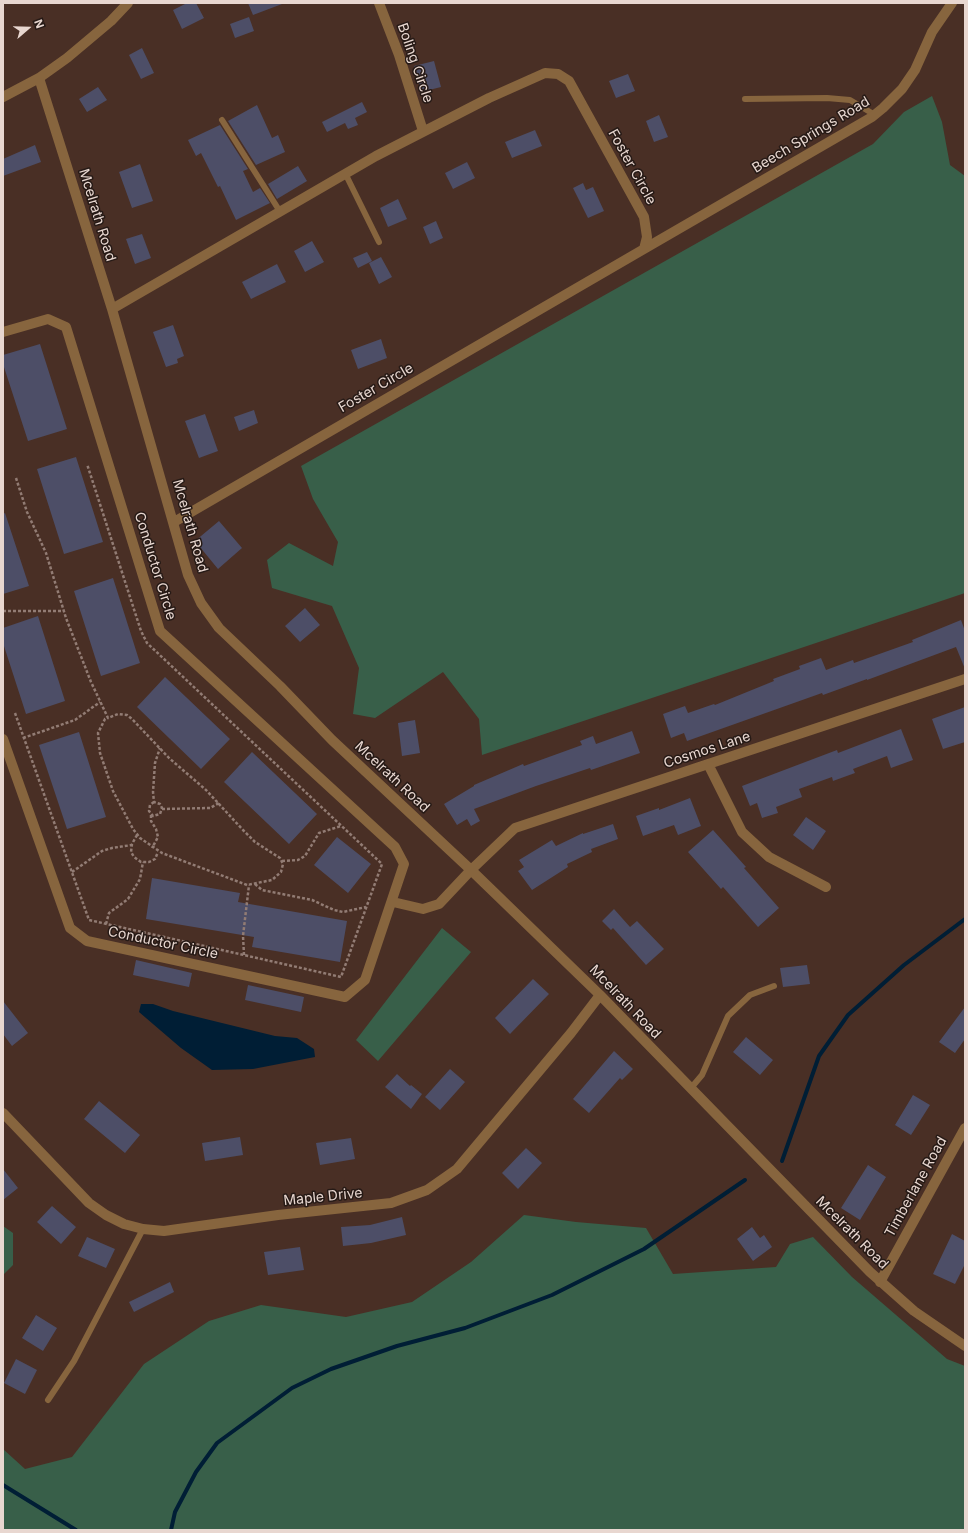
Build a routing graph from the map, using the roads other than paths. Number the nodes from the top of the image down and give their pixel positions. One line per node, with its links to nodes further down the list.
1 (128, 3): 4 (street)
2 (379, 3): 9 (street, Boling Circle)
3 (952, 3): 7 (street, Beech Springs Road)
4 (39, 78): 5 (street); 14 (street, Mcelrath Road)
5 (3, 97)
6 (745, 99): 7 (lane)
7 (875, 115): 13 (street, Beech Springs Road)
8 (222, 120): 11 (lane)
9 (423, 131): 10 (street, Foster Circle); 13 (street, Foster Circle)
10 (345, 173): 11 (street, Foster Circle); 12 (lane)
11 (279, 210): 14 (street, Foster Circle)
12 (379, 242)
13 (644, 249): 16 (street, Foster Circle)
14 (112, 309): 16 (street, Mcelrath Road)
15 (3, 332): 22 (street, Conductor Circle)
16 (174, 522): 20 (street, Mcelrath Road)
17 (965, 679): 19 (street, Cosmos Lane)
18 (3, 739): 22 (street, Conductor Circle)
19 (708, 764): 20 (street, Cosmos Lane); 21 (street)
20 (471, 870): 22 (street); 24 (street, Mcelrath Road)
21 (826, 887)
22 (392, 902)
23 (774, 986): 25 (lane)
24 (600, 996): 25 (street, Mcelrath Road); 28 (street, Maple Drive)
25 (691, 1088): 29 (street, Mcelrath Road)
26 (3, 1113): 28 (street, Maple Drive)
27 (965, 1128): 29 (street, Timberlane Road)
28 (144, 1229): 31 (lane)
29 (880, 1282): 30 (street, Mcelrath Road)
30 (965, 1346)
31 (48, 1400)

